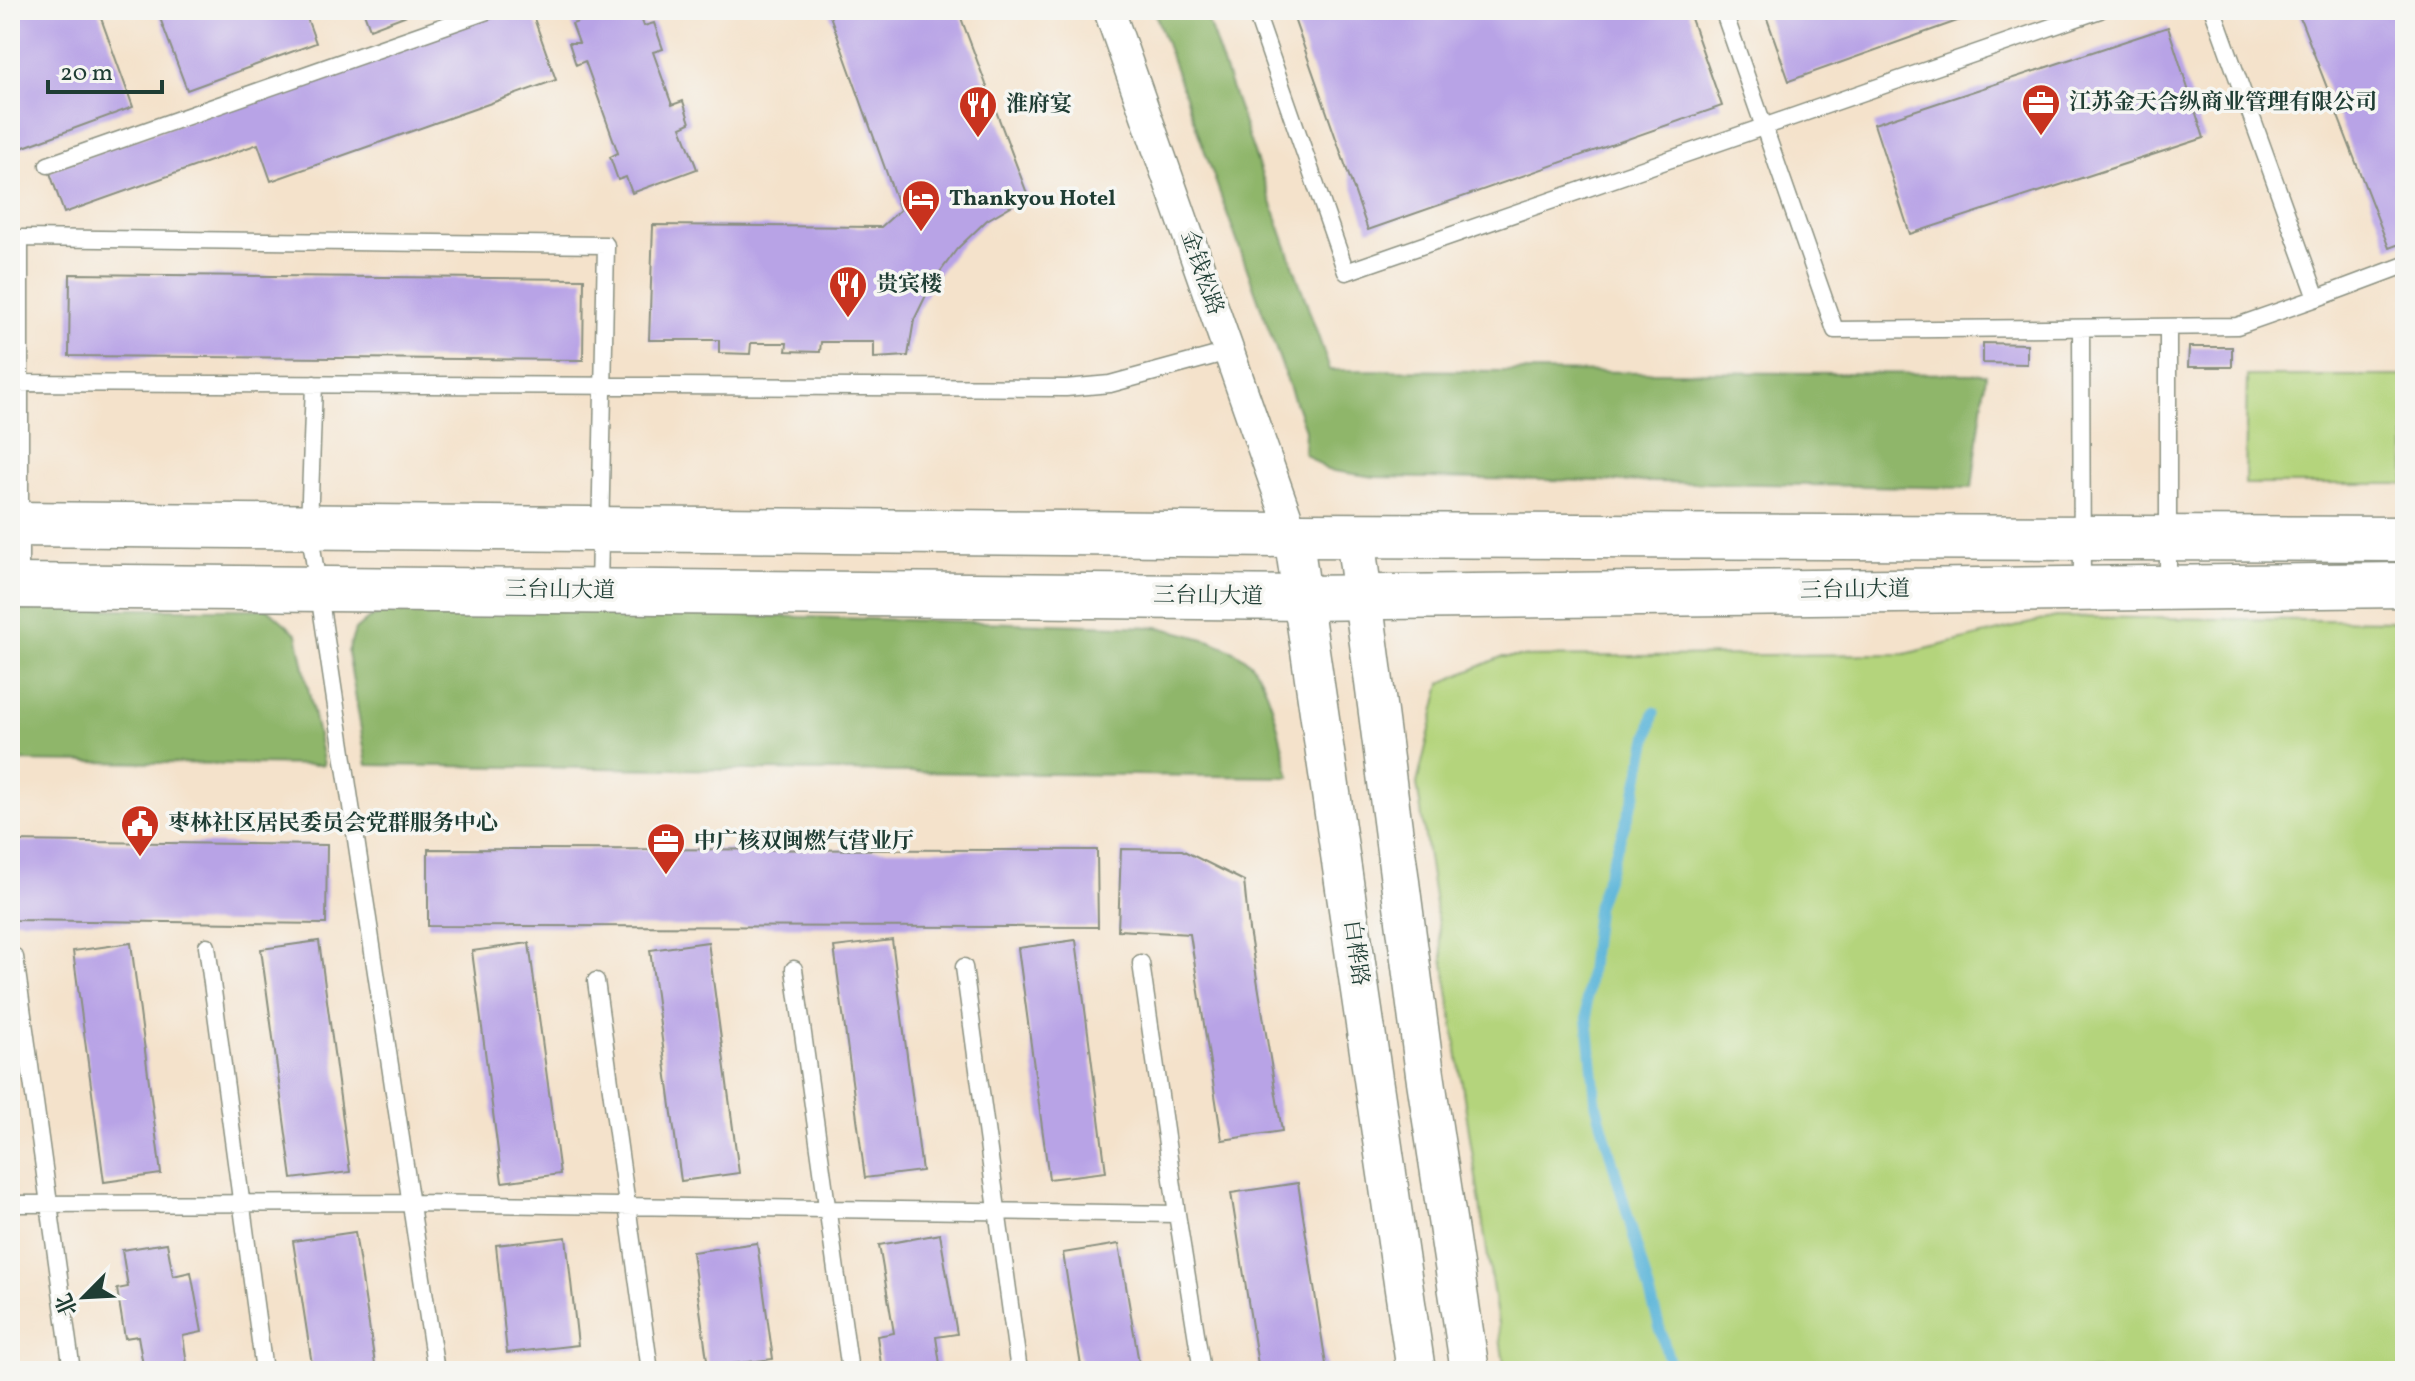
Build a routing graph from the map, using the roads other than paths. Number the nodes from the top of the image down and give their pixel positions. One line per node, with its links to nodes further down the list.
1 (490, 10): 8 (lane)
2 (1109, 10): 14 (street, 金钱松路)
3 (1255, 10): 7 (lane)
4 (1723, 10): 7 (lane)
5 (2100, 10): 7 (lane)
6 (2213, 10): 11 (lane)
7 (1764, 126): 13 (lane)
8 (48, 165)
9 (15, 238): 15 (lane); 17 (lane)
10 (2405, 265): 11 (lane)
11 (2317, 298): 12 (lane)
12 (2168, 327): 13 (lane); 24 (lane)
13 (2081, 328): 23 (lane)
14 (1228, 352): 17 (lane); 21 (street, 金钱松路)
15 (15, 383): 16 (lane); 18 (lane)
16 (314, 384): 17 (lane); 19 (lane)
17 (601, 386): 20 (lane)
18 (15, 524): 19 (main road); 27 (lane)
19 (309, 527): 20 (main road); 28 (lane)
20 (601, 529): 21 (main road); 31 (lane)
21 (1293, 535): 22 (main road); 33 (street, 白桦路)
22 (1355, 536): 23 (main road); 32 (street)
23 (2082, 539): 24 (main road); 30 (lane)
24 (2168, 539): 25 (main road); 29 (lane)
25 (2405, 539)
26 (2405, 585): 29 (main road, 三台山大道)
27 (15, 586): 28 (main road, 三台山大道)
28 (318, 588): 31 (main road, 三台山大道); 40 (lane)
29 (2168, 588): 30 (main road, 三台山大道)
30 (2082, 589): 32 (main road, 三台山大道)
31 (599, 591): 33 (main road, 三台山大道)
32 (1363, 597): 33 (main road, 三台山大道); 56 (street)
33 (1302, 598): 55 (street, 白桦路)
34 (207, 946): 43 (lane)
35 (15, 957): 42 (lane)
36 (1141, 963): 47 (lane)
37 (964, 967): 46 (lane)
38 (794, 969): 45 (lane)
39 (596, 981): 44 (lane)
40 (411, 1203): 43 (lane); 44 (lane); 50 (lane)
41 (10, 1204): 42 (lane)
42 (49, 1204): 43 (lane); 48 (lane)
43 (242, 1204): 49 (lane)
44 (628, 1206): 45 (lane); 51 (lane)
45 (827, 1209): 46 (lane); 52 (lane)
46 (998, 1211): 47 (lane); 53 (lane)
47 (1177, 1214): 54 (lane)
48 (72, 1371)
49 (264, 1371)
50 (436, 1371)
51 (650, 1371)
52 (850, 1371)
53 (1019, 1371)
54 (1202, 1371)
55 (1416, 1371)
56 (1470, 1371)

